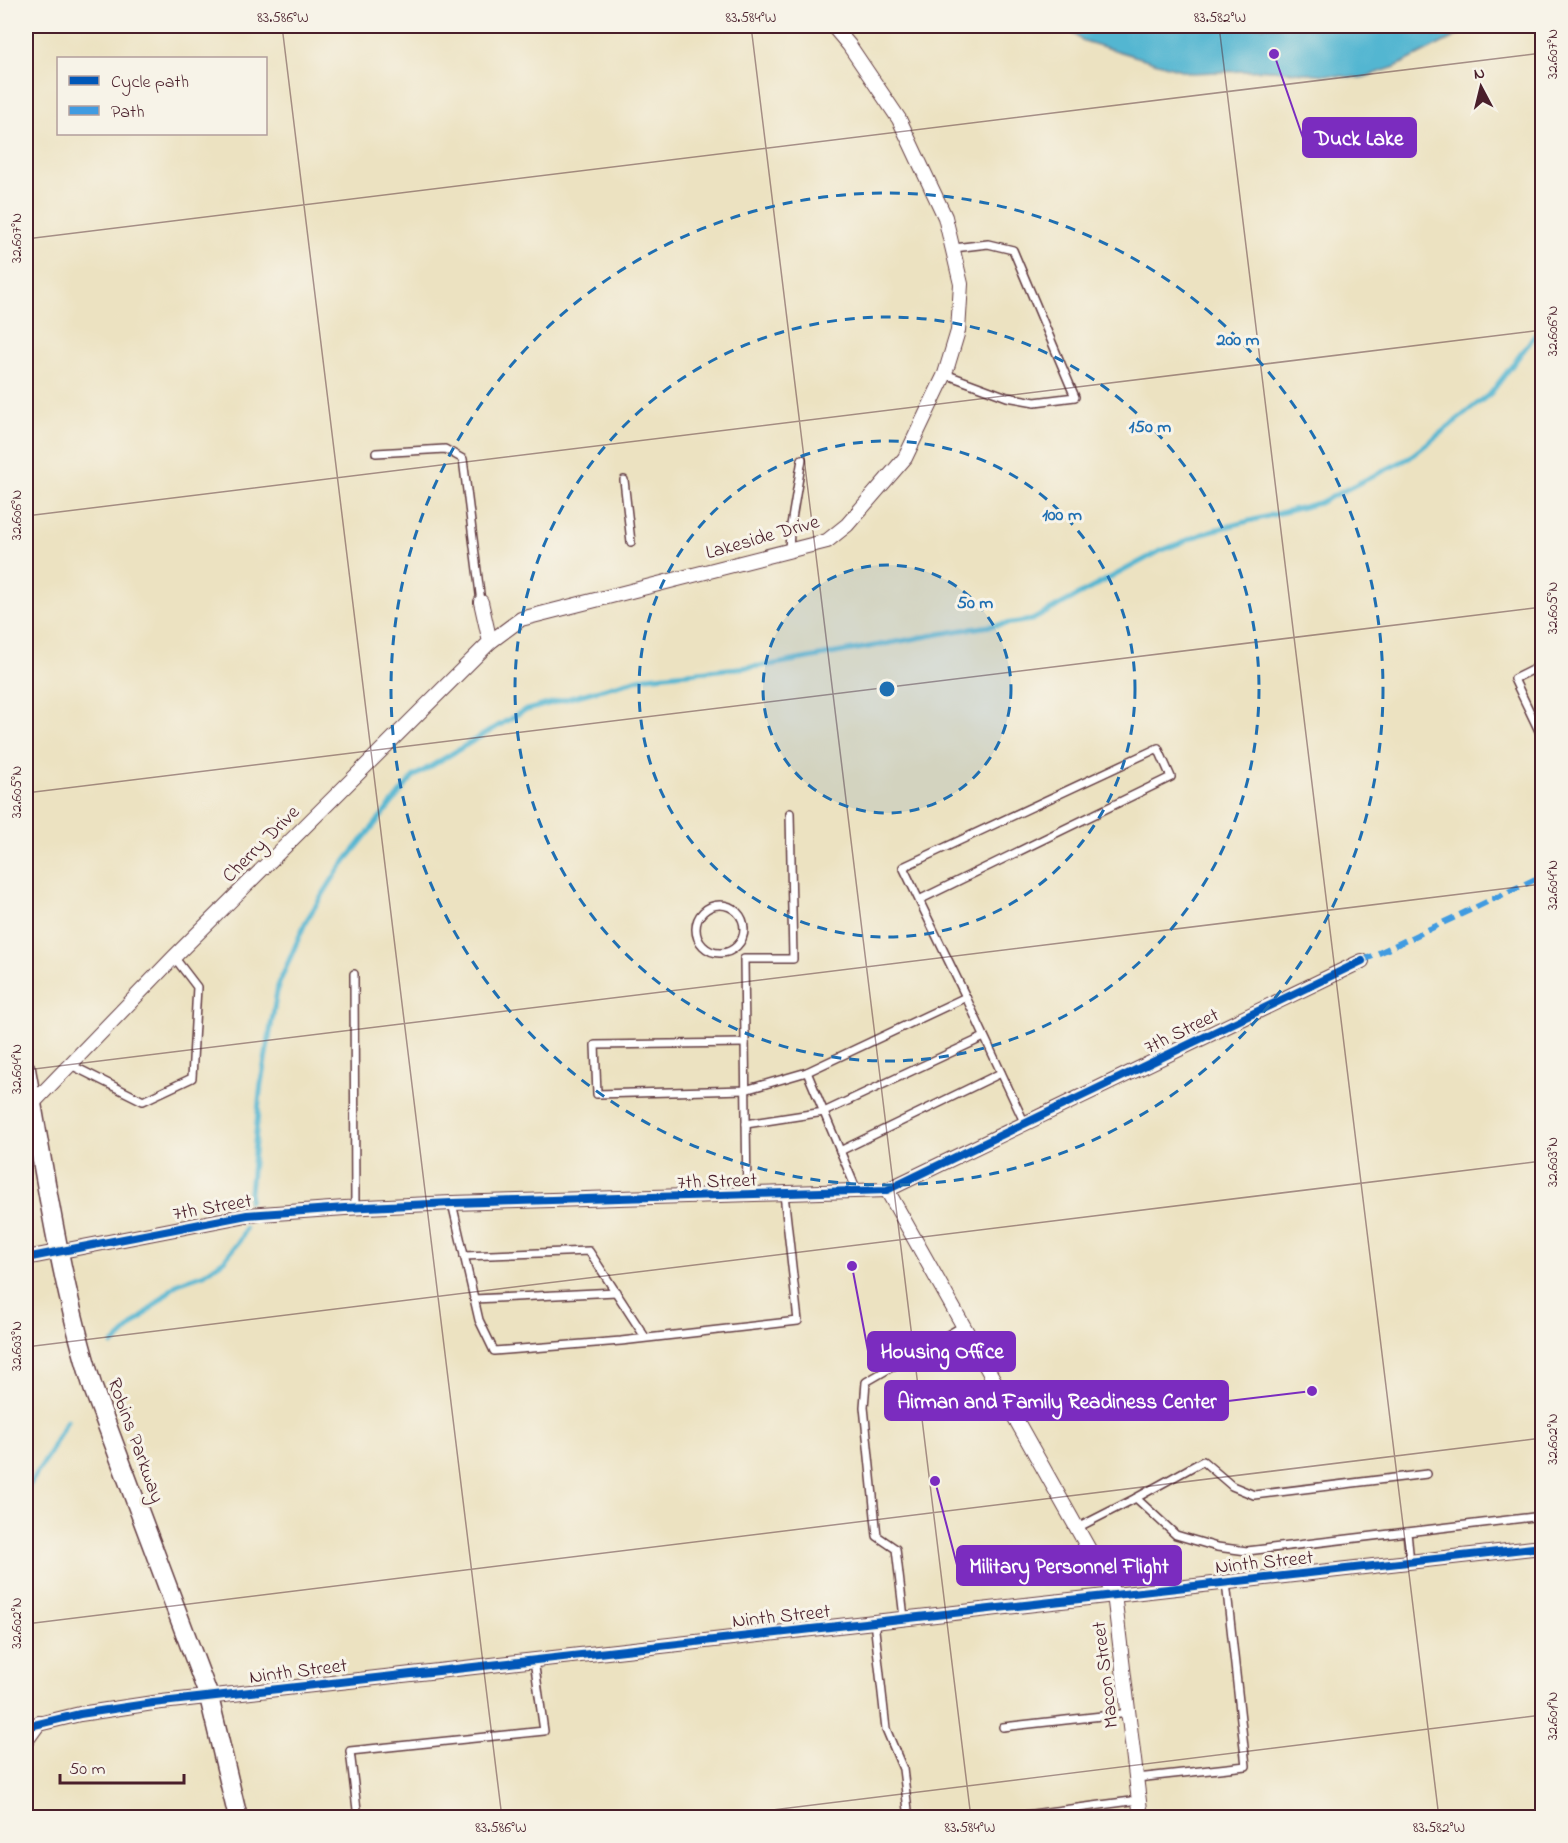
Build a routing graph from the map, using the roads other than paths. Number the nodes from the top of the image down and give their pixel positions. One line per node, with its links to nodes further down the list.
1 (833, 26): 2 (street, Lakeside Drive)
2 (954, 248): 3 (street, Lakeside Drive); 3 (lane)
3 (945, 375): 8 (street, Lakeside Drive)
4 (376, 453): 9 (lane)
5 (802, 459): 8 (lane)
6 (624, 480): 7 (lane)
7 (631, 542)
8 (789, 552): 10 (street, Lakeside Drive)
9 (481, 602): 10 (street)
10 (490, 642): 16 (street, Cherry Drive)
11 (1542, 665): 12 (lane)
12 (1542, 737)
13 (790, 813): 17 (lane)
14 (919, 900): 14 (lane); 20 (lane)
15 (735, 948): 15 (lane); 17 (lane)
16 (174, 957): 23 (street, Cherry Drive); 23 (lane)
17 (744, 959): 22 (lane)
18 (1362, 961): 31 (street, 7th Street)
19 (354, 974): 38 (lane)
20 (966, 997): 21 (lane); 25 (lane)
21 (984, 1037): 26 (lane); 29 (lane)
22 (745, 1042): 27 (lane); 27 (lane)
23 (71, 1065): 28 (street, Cherry Drive)
24 (26, 1069): 28 (street, Robins Parkway)
25 (807, 1072): 27 (lane); 29 (lane)
26 (1001, 1073): 31 (lane); 32 (lane)
27 (746, 1090): 30 (lane)
28 (32, 1104): 39 (street, Robins Parkway)
29 (824, 1112): 30 (lane); 32 (lane)
30 (746, 1124): 36 (lane)
31 (1025, 1124): 33 (street, 7th Street)
32 (840, 1151): 34 (lane)
33 (887, 1190): 34 (street, 7th Street); 44 (street, Macon Street)
34 (857, 1191): 35 (street, 7th Street)
35 (784, 1194): 36 (street, 7th Street); 45 (lane)
36 (747, 1196): 37 (street, 7th Street)
37 (452, 1203): 38 (street, 7th Street); 40 (lane)
38 (355, 1208): 39 (street, 7th Street)
39 (59, 1252): 41 (street, 7th Street); 58 (street, Robins Parkway)
40 (464, 1256): 42 (lane); 43 (lane)
41 (26, 1258)
42 (616, 1292): 43 (lane); 45 (lane)
43 (474, 1299): 45 (lane)
44 (963, 1326): 49 (street, Macon Street); 55 (lane)
45 (645, 1337)
46 (1427, 1474): 47 (lane)
47 (1136, 1498): 49 (lane); 50 (lane)
48 (1542, 1516): 50 (lane)
49 (1077, 1528): 54 (street, Macon Street)
50 (1407, 1532): 52 (lane)
51 (1542, 1547): 52 (street, Ninth Street)
52 (1410, 1562): 53 (street, Ninth Street)
53 (1226, 1582): 54 (street, Ninth Street); 63 (lane)
54 (1114, 1594): 55 (street, Ninth Street); 59 (street, Macon Street)
55 (904, 1618): 56 (street, Ninth Street)
56 (874, 1621): 57 (street, Ninth Street); 68 (lane)
57 (534, 1660): 58 (street, Ninth Street); 67 (lane)
58 (209, 1697): 60 (street, Ninth Street); 66 (street, Robins Parkway)
59 (1129, 1713): 61 (lane); 63 (street, Macon Street)
60 (32, 1725): 62 (street)
61 (1003, 1727)
62 (26, 1741)
63 (1137, 1778): 64 (street, Macon Street)
64 (1139, 1800): 65 (lane); 71 (street, Macon Street)
65 (1072, 1809): 69 (lane); 70 (lane)
66 (238, 1818)
67 (358, 1818)
68 (909, 1818)
69 (1001, 1818)
70 (1073, 1818)
71 (1141, 1818)

